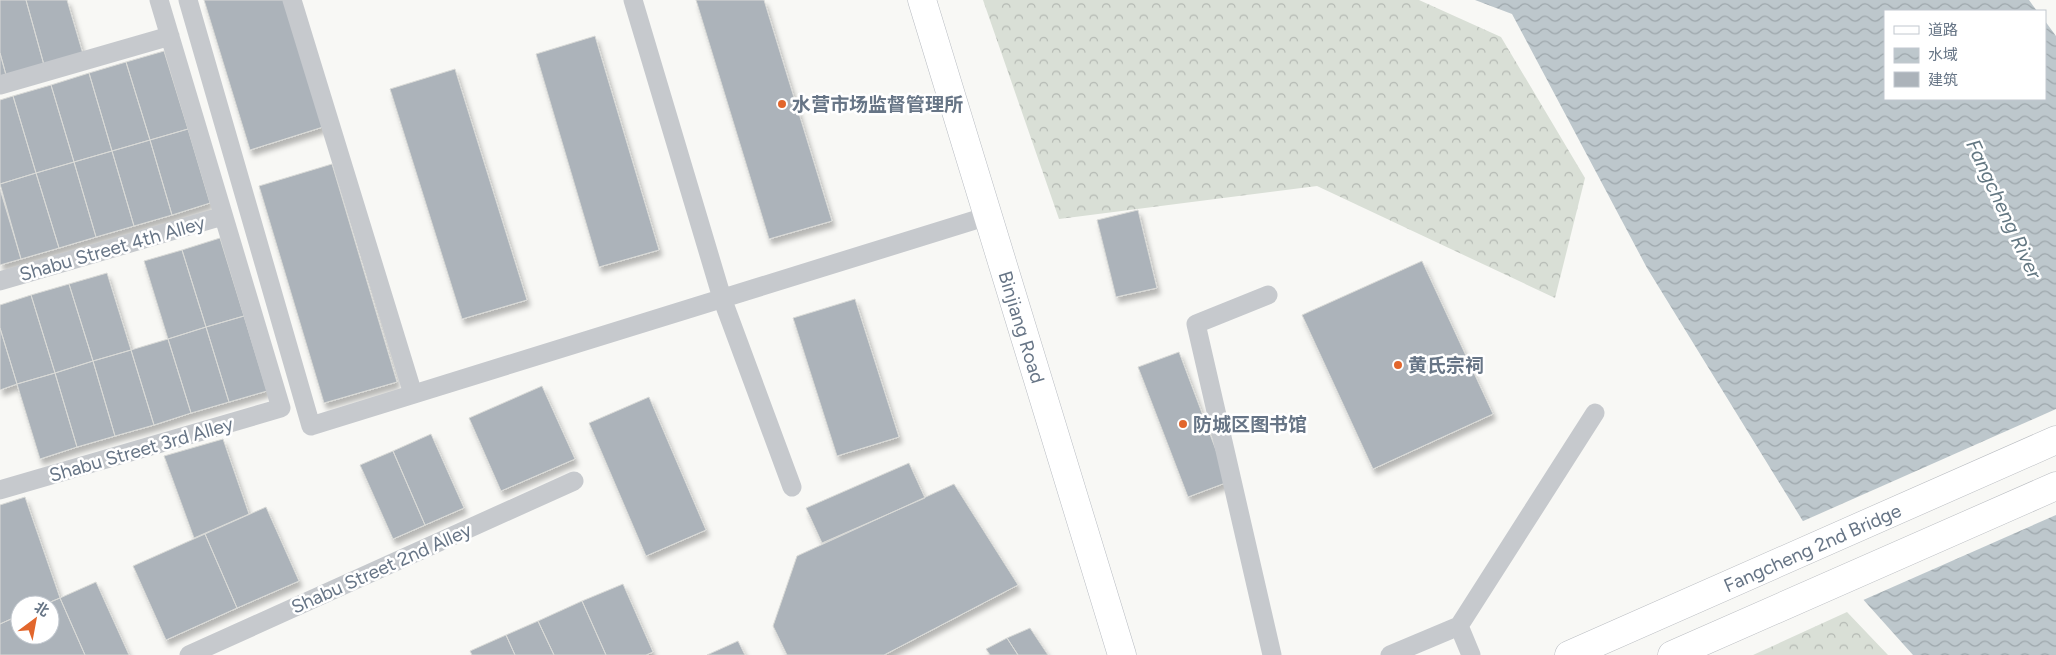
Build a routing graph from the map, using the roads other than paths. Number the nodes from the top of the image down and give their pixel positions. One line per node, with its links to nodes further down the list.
1 (159, 0): 6 (lane)
2 (188, 0): 13 (lane)
3 (292, 0): 13 (lane)
4 (632, 0): 12 (lane)
5 (922, 0): 9 (main road, Binjiang Road)
6 (170, 36): 7 (lane); 8 (lane)
7 (0, 85)
8 (224, 216): 10 (lane, Shabu Street 4th Alley); 19 (lane, Shabu Street 3rd Alley)
9 (988, 216): 12 (lane); 22 (main road, Binjiang Road)
10 (0, 281)
11 (1268, 295): 23 (lane)
12 (722, 298): 13 (lane); 18 (lane)
13 (413, 394)
14 (1595, 412): 20 (lane)
15 (2056, 440): 26 (main road, Fangcheng 2nd Bridge)
16 (574, 481): 21 (lane, Shabu Street 2nd Alley)
17 (2056, 486): 27 (main road)
18 (792, 487)
19 (0, 490)
20 (1459, 626): 24 (lane); 25 (lane)
21 (189, 655)
22 (1122, 655)
23 (1272, 655)
24 (1390, 655)
25 (1471, 655)
26 (1569, 655)
27 (1672, 655)

